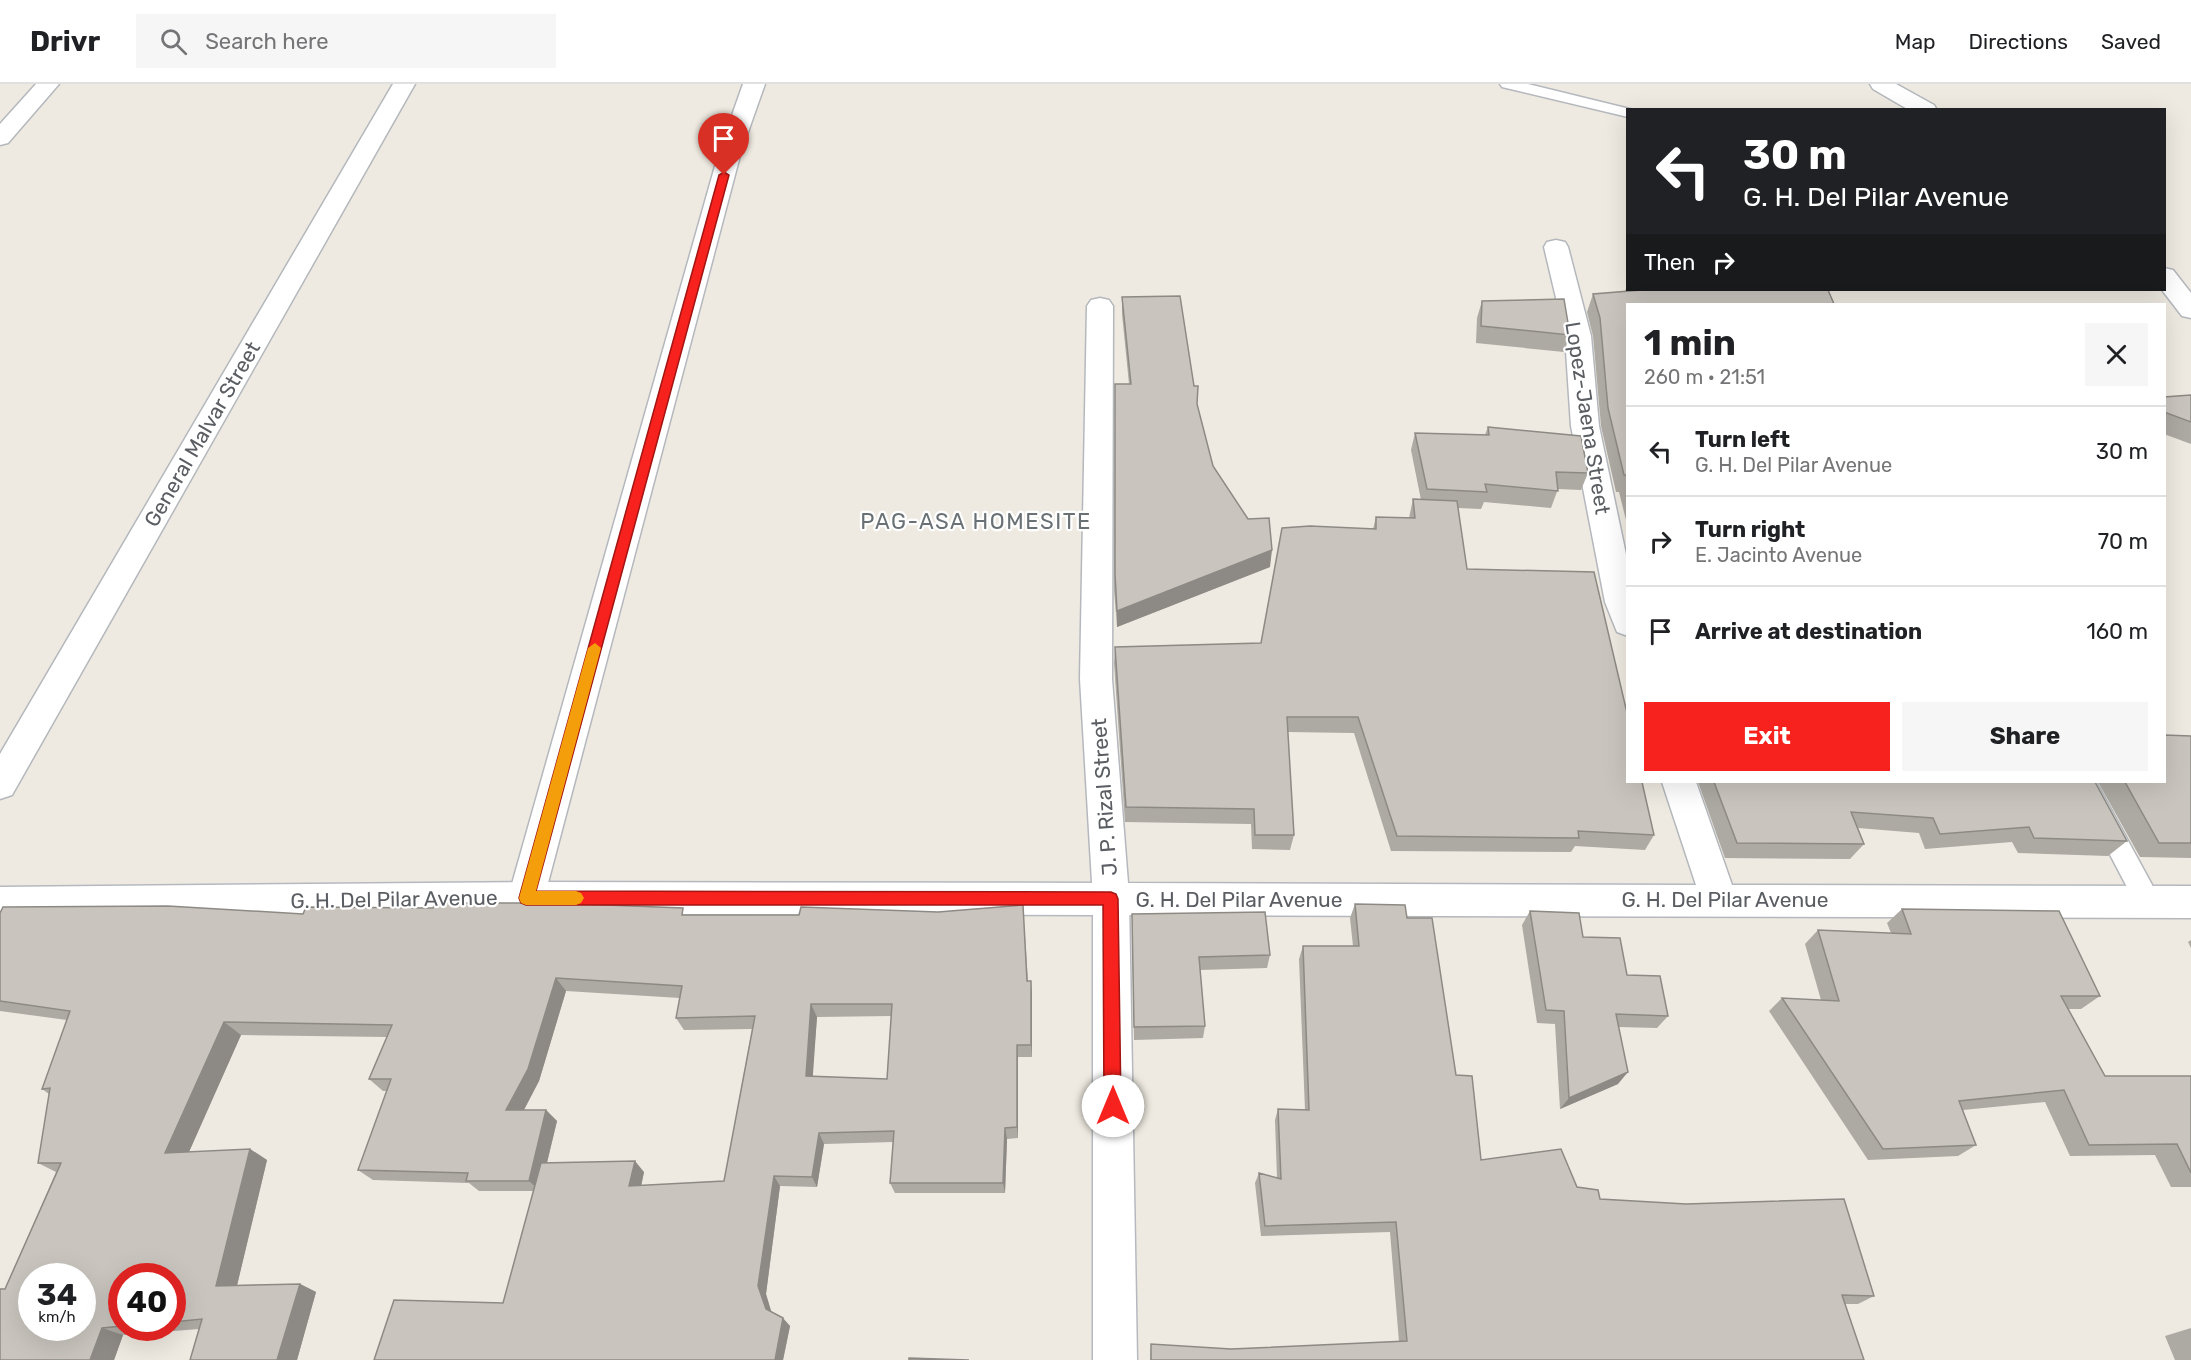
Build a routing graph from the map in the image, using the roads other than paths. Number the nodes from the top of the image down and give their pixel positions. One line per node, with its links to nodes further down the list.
1 (48, 84): 8 (street)
2 (404, 84): 16 (street, General Malvar Street)
3 (754, 84): 17 (street)
4 (1508, 84): 7 (lane)
5 (1881, 84): 6 (street)
6 (1923, 108)
7 (1626, 112)
8 (0, 138)
9 (1556, 247): 13 (street, Lopez-Jaena Street)
10 (2166, 278): 12 (street)
11 (1100, 306): 18 (street, J. P. Rizal Street)
12 (2191, 310)
13 (1626, 618)
14 (1680, 783): 19 (street)
15 (2085, 783): 20 (lane)
16 (0, 784)
17 (526, 898): 18 (street, G. H. Del Pilar Avenue); 22 (street, G. H. Del Pilar Avenue)
18 (1111, 899): 19 (street, G. H. Del Pilar Avenue); 23 (street, J. P. Rizal Street)
19 (1719, 899): 20 (street, G. H. Del Pilar Avenue)
20 (2148, 902): 21 (street, G. H. Del Pilar Avenue)
21 (2191, 902)
22 (0, 903)
23 (1115, 1360)

